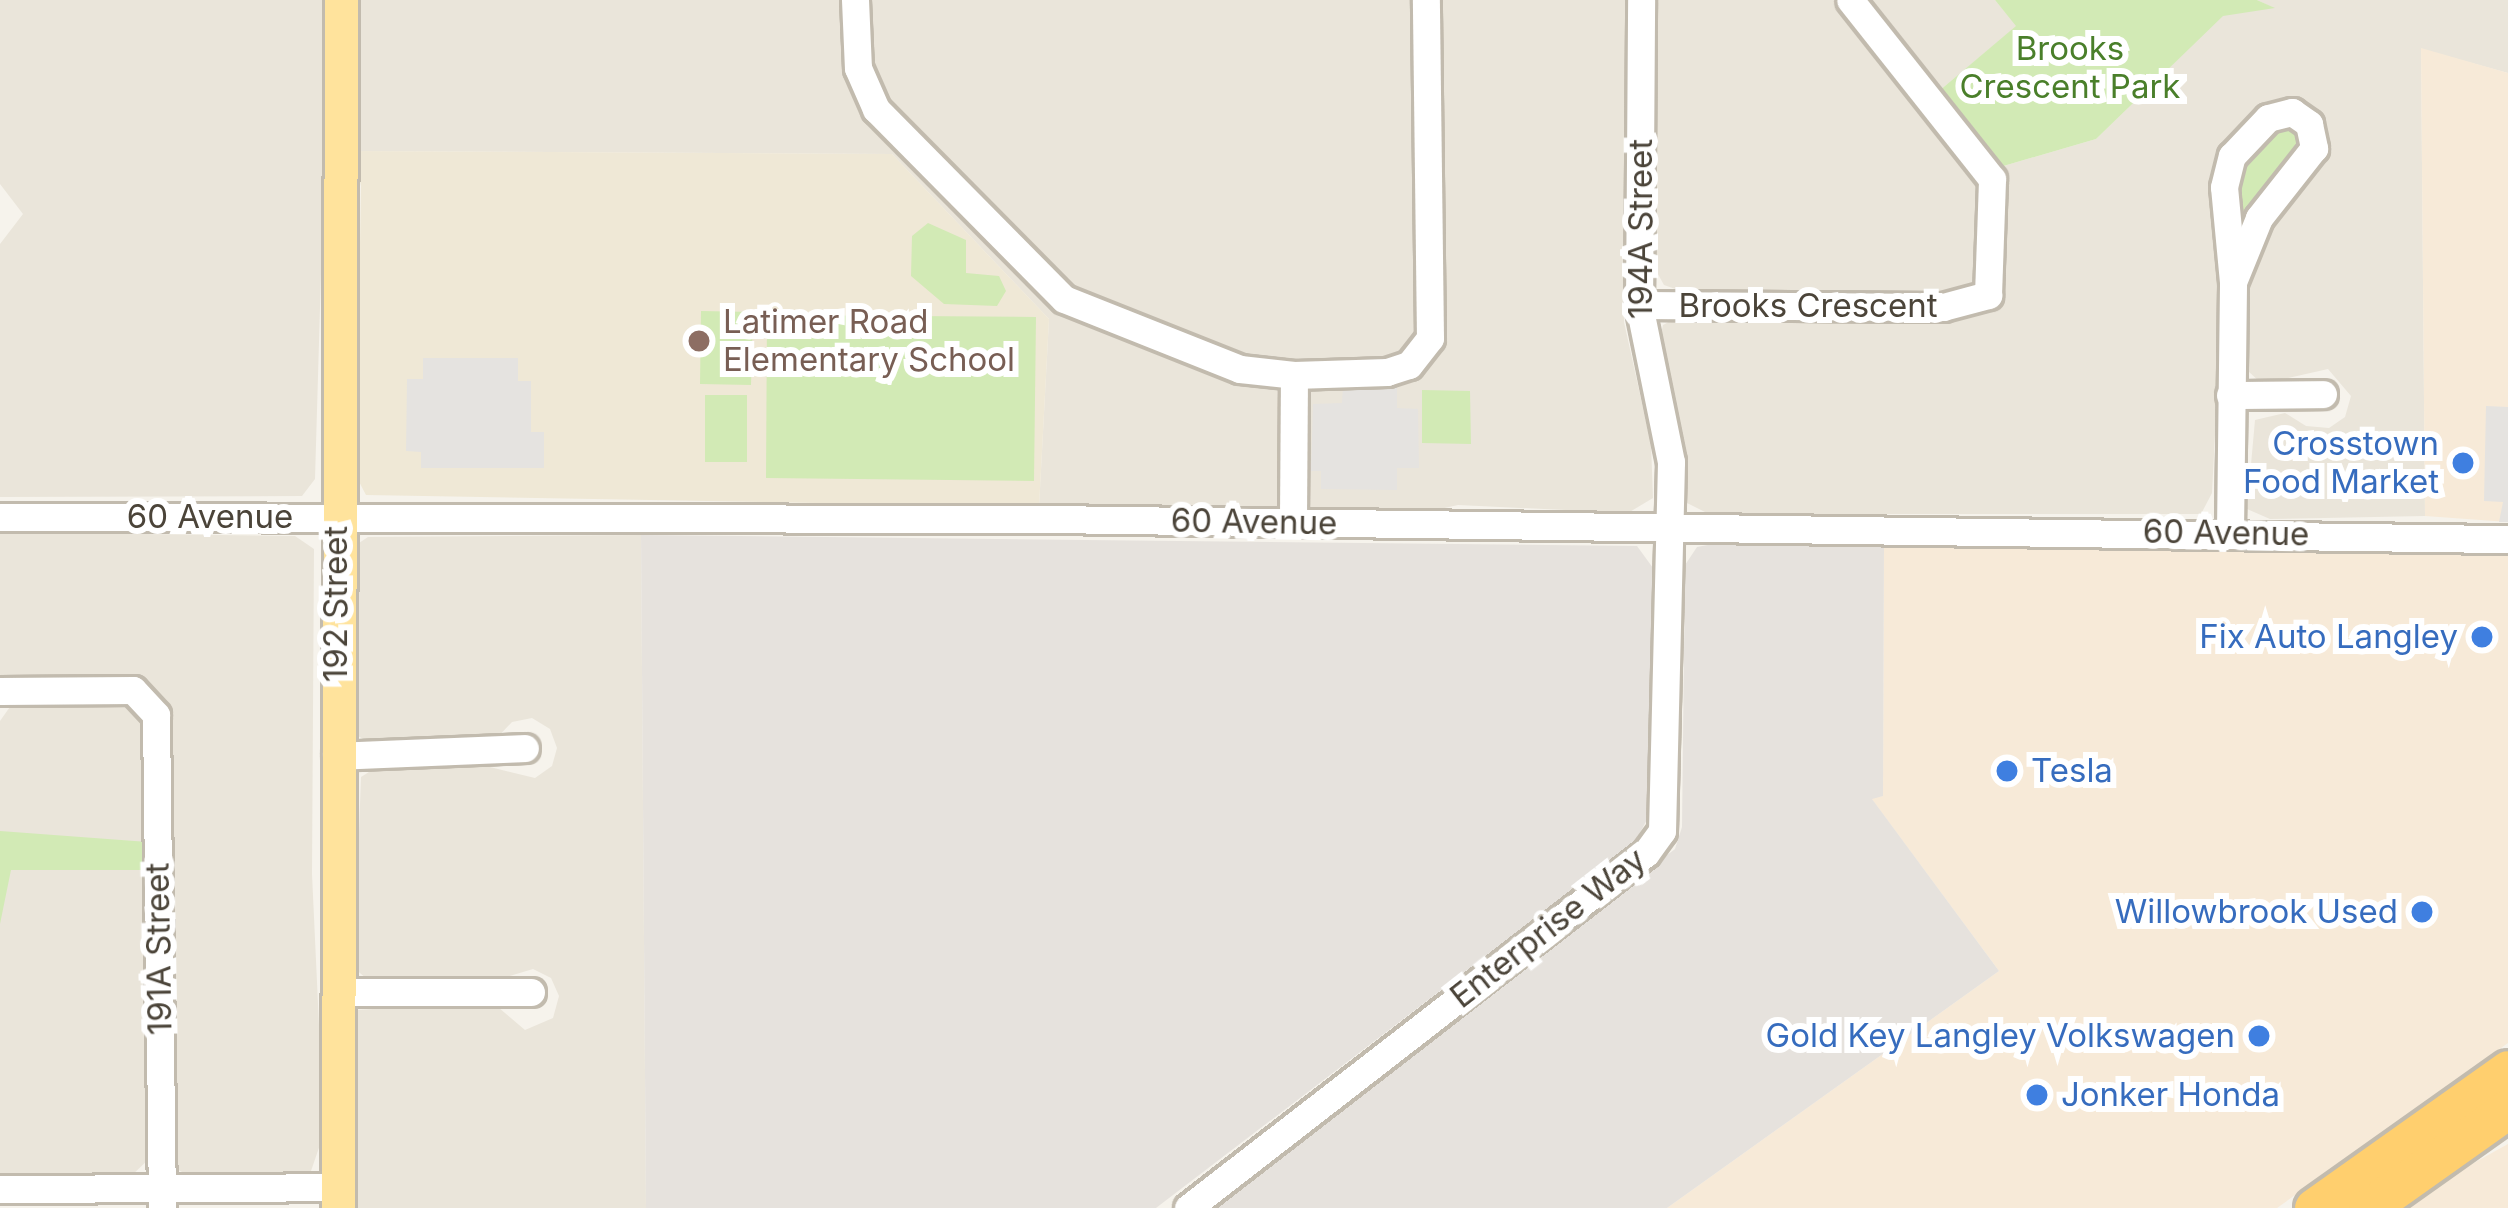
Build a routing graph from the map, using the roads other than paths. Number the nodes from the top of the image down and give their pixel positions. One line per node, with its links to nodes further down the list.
1 (341, 0): 12 (main road, 192 Street)
2 (855, 0): 8 (street)
3 (1426, 0): 8 (street)
4 (1641, 0): 7 (street, 194A Street)
5 (1850, 0): 7 (street, Brooks Crescent)
6 (2233, 282): 6 (street); 9 (street)
7 (1639, 305): 14 (street, 194A Street)
8 (1294, 375): 13 (street)
9 (2230, 394): 10 (street); 15 (street)
10 (2323, 394)
11 (0, 517): 12 (street, 60 Avenue)
12 (335, 517): 13 (street, 60 Avenue); 19 (main road, 192 Street)
13 (1293, 522): 14 (street, 60 Avenue)
14 (1670, 526): 15 (street, 60 Avenue); 27 (street, Enterprise Way)
15 (2230, 531): 16 (street, 60 Avenue)
16 (2508, 539)
17 (0, 691): 26 (street, 191A Street)
18 (525, 748): 19 (street)
19 (337, 756): 20 (main road, 192 Street)
20 (338, 992): 21 (street); 25 (main road, 192 Street)
21 (531, 992)
22 (2508, 1070): 28 (highway)
23 (2508, 1109): 29 (highway)
24 (0, 1189): 26 (street)
25 (338, 1197): 26 (street)
26 (161, 1198)
27 (1188, 1208)
28 (2314, 1208)
29 (2368, 1208)

